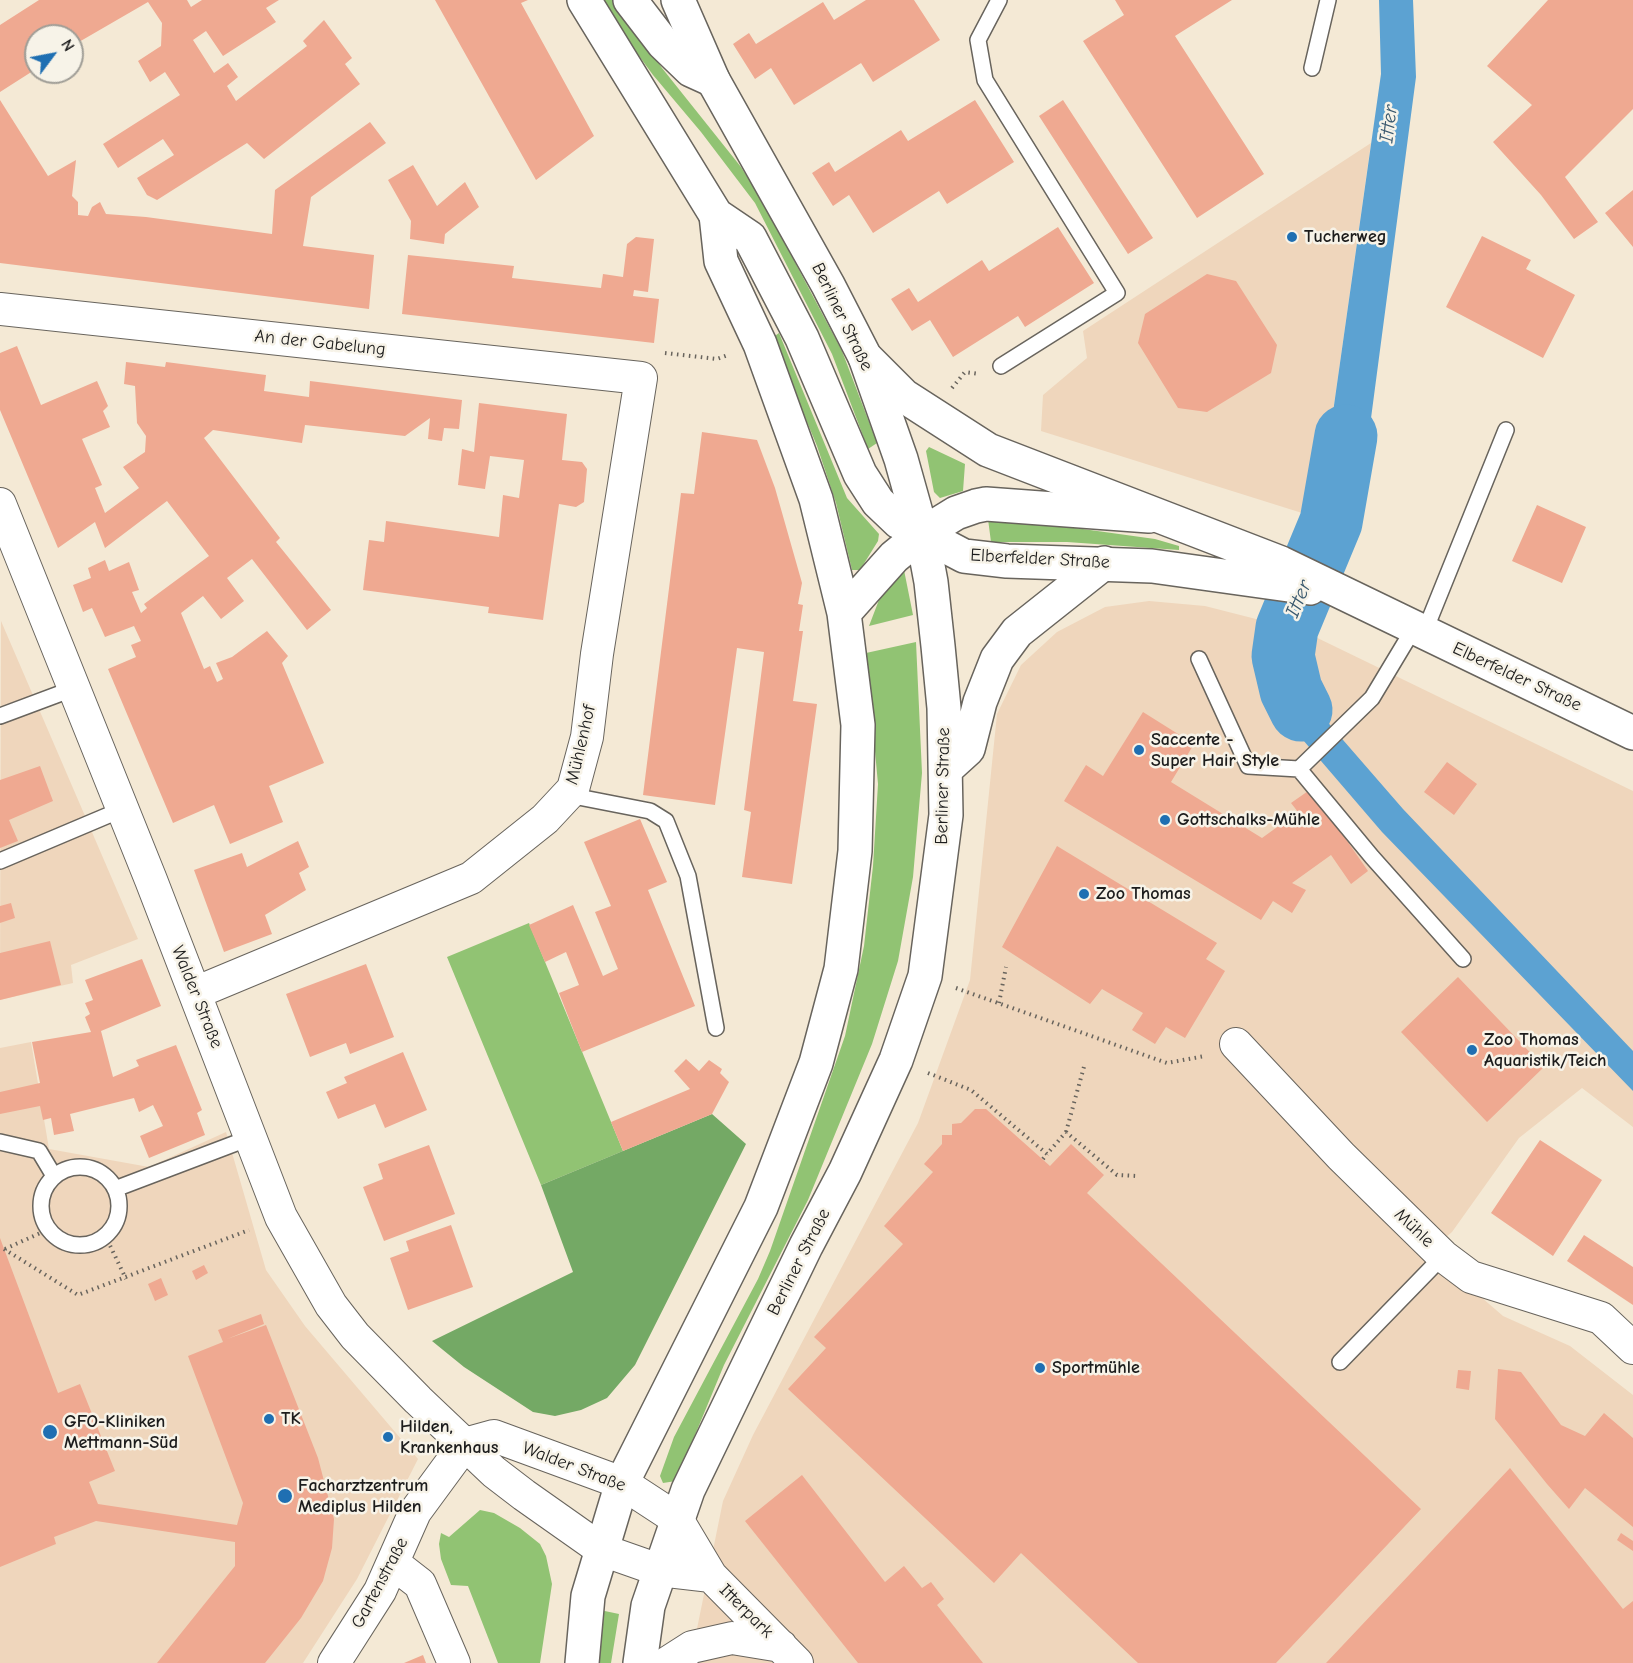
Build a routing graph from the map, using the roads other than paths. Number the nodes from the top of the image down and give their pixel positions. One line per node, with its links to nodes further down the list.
1 (584, 0): 8 (main road)
2 (630, 0): 7 (main road)
3 (678, 0): 7 (main road, Berliner Straße)
4 (999, 0): 11 (lane)
5 (1328, 0): 6 (lane)
6 (1312, 68)
7 (713, 80): 10 (main road, Berliner Straße)
8 (716, 215): 16 (main road, Elberfelder Straße); 19 (main road)
9 (0, 309): 12 (street, An der Gabelung)
10 (865, 357): 15 (main road, Elberfelder Straße); 16 (main road, Berliner Straße)
11 (1001, 366)
12 (641, 378): 27 (street, Mühlenhof)
13 (1506, 430): 20 (lane)
14 (0, 504): 22 (street, Walder Straße)
15 (1159, 517): 16 (main road); 18 (main road, Elberfelder Straße)
16 (922, 534): 17 (main road, Elberfelder Straße); 19 (main road); 25 (main road, Berliner Straße)
17 (1104, 563): 18 (main road, Elberfelder Straße); 25 (main road)
18 (1276, 573): 20 (main road, Elberfelder Straße)
19 (844, 613): 42 (main road)
20 (1419, 630): 24 (main road, Elberfelder Straße); 26 (lane)
21 (1199, 659): 26 (lane)
22 (75, 688): 23 (lane); 28 (street, Walder Straße)
23 (0, 716)
24 (1633, 733)
25 (946, 769): 43 (main road, Berliner Straße)
26 (1299, 769): 30 (lane)
27 (568, 795): 31 (street, Mühlenhof); 32 (lane)
28 (123, 809): 29 (lane); 31 (street, Walder Straße)
29 (0, 861)
30 (1463, 960)
31 (195, 993): 34 (street, Walder Straße)
32 (716, 1028)
33 (1239, 1047): 38 (street, Mühle)
34 (252, 1137): 37 (lane); 41 (street, Walder Straße)
35 (0, 1142): 36 (lane)
36 (54, 1176): 37 (lane); 37 (lane)
37 (115, 1189)
38 (1443, 1256): 39 (street, Mühle); 40 (lane)
39 (1633, 1348)
40 (1340, 1362)
41 (465, 1444): 42 (street, Walder Straße); 44 (street, Walder Straße); 45 (street, Gartenstraße)
42 (622, 1484): 43 (street, Walder Straße); 44 (main road)
43 (677, 1519): 46 (main road, Berliner Straße); 47 (street, Itterpark)
44 (602, 1550): 46 (street, Walder Straße); 51 (main road)
45 (393, 1563): 49 (street, Gartenstraße); 50 (street)
46 (659, 1570): 47 (street, Itterpark); 52 (main road)
47 (711, 1576): 48 (street, Itterpark)
48 (789, 1655): 53 (street, Itterpark)
49 (334, 1663)
50 (454, 1663)
51 (582, 1663)
52 (640, 1663)
53 (667, 1663)

